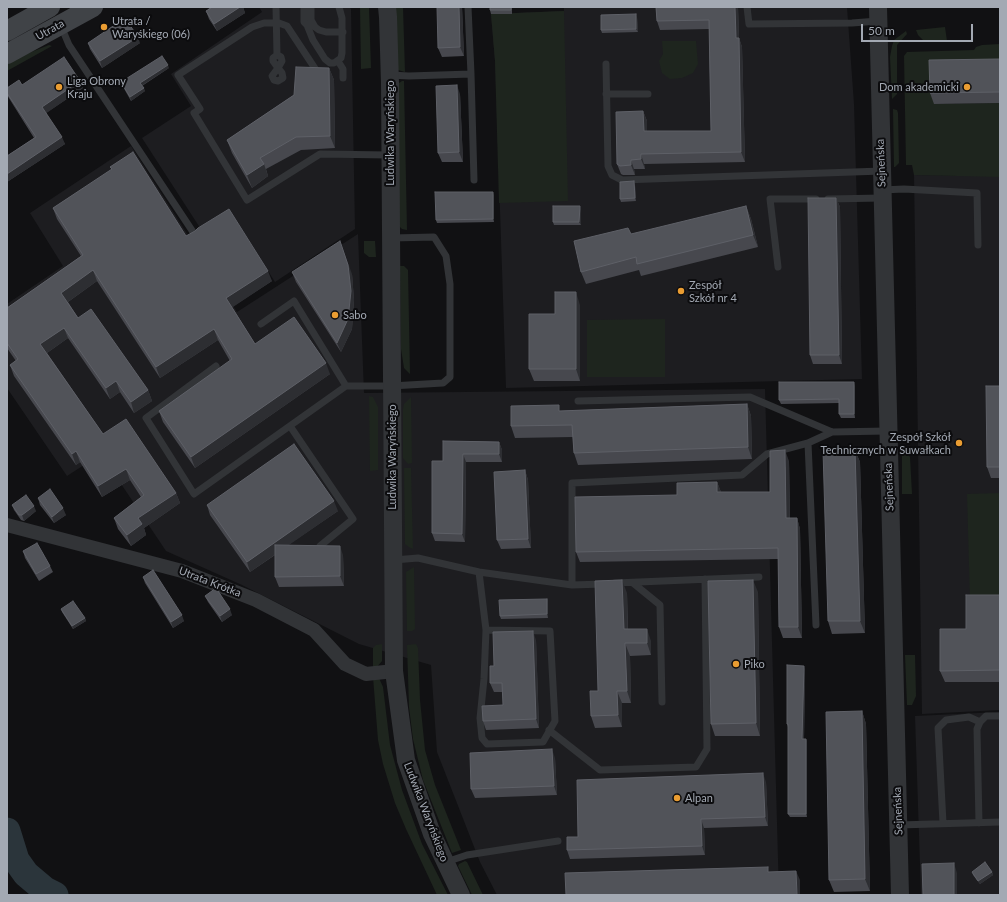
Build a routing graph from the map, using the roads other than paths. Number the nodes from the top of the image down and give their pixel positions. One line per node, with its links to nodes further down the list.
1 (92, 7): 13 (main road, Utrata)
2 (276, 7): 11 (lane)
3 (304, 7): 12 (lane)
4 (311, 7): 12 (lane)
5 (339, 7): 16 (lane)
6 (387, 7): 24 (street, Ludwika Waryńskiego)
7 (468, 7): 23 (lane)
8 (747, 7): 10 (lane)
9 (38, 10): 14 (main road, Utrata)
10 (878, 14): 29 (street, Sejneńska)
11 (277, 23): 21 (lane); 22 (lane); 28 (lane)
12 (309, 23): 15 (lane); 17 (lane)
13 (60, 24): 18 (main road, Utrata); 32 (lane)
14 (7, 31)
15 (326, 32): 16 (lane); 17 (lane)
16 (343, 32): 19 (lane)
17 (317, 46): 19 (lane)
18 (7, 54)
19 (338, 61): 25 (lane)
20 (606, 64): 26 (lane)
21 (278, 68)
22 (318, 73)
23 (471, 74): 24 (lane); 30 (lane)
24 (390, 75): 28 (street, Ludwika Waryńskiego)
25 (343, 78)
26 (606, 94): 27 (lane); 29 (lane)
27 (648, 94)
28 (390, 154): 33 (street, Ludwika Waryńskiego)
29 (882, 171): 31 (street, Sejneńska)
30 (474, 180)
31 (882, 194): 34 (lane); 35 (lane); 42 (street, Sejneńska)
32 (197, 238)
33 (390, 238): 39 (street, Ludwika Waryńskiego); 39 (lane)
34 (978, 245)
35 (778, 267)
36 (261, 324): 38 (lane)
37 (216, 366): 41 (lane)
38 (346, 386): 39 (lane); 41 (lane)
39 (391, 386): 47 (street, Ludwika Waryńskiego)
40 (578, 401): 43 (lane)
41 (290, 426): 46 (lane)
42 (887, 431): 43 (lane); 63 (street, Sejneńska)
43 (832, 432): 44 (lane)
44 (808, 443): 52 (lane); 53 (lane)
45 (7, 525): 55 (street, Utrata Krótka)
46 (320, 546)
47 (392, 560): 48 (lane); 55 (street, Ludwika Waryńskiego)
48 (479, 572): 52 (lane); 54 (lane)
49 (759, 577): 50 (lane)
50 (705, 579): 51 (lane); 59 (lane)
51 (632, 583): 52 (lane); 56 (lane)
52 (572, 585)
53 (816, 625)
54 (486, 630): 59 (lane); 59 (lane)
55 (394, 671): 65 (street, Ludwika Waryńskiego)
56 (662, 702)
57 (1000, 716): 58 (lane)
58 (980, 722): 61 (lane); 62 (lane)
59 (549, 730)
60 (1000, 822): 62 (lane)
61 (943, 823): 62 (lane); 63 (lane)
62 (979, 823)
63 (899, 825): 67 (street, Sejneńska)
64 (558, 842): 65 (lane)
65 (445, 863): 66 (street, Ludwika Waryńskiego)
66 (461, 895)
67 (900, 895)

